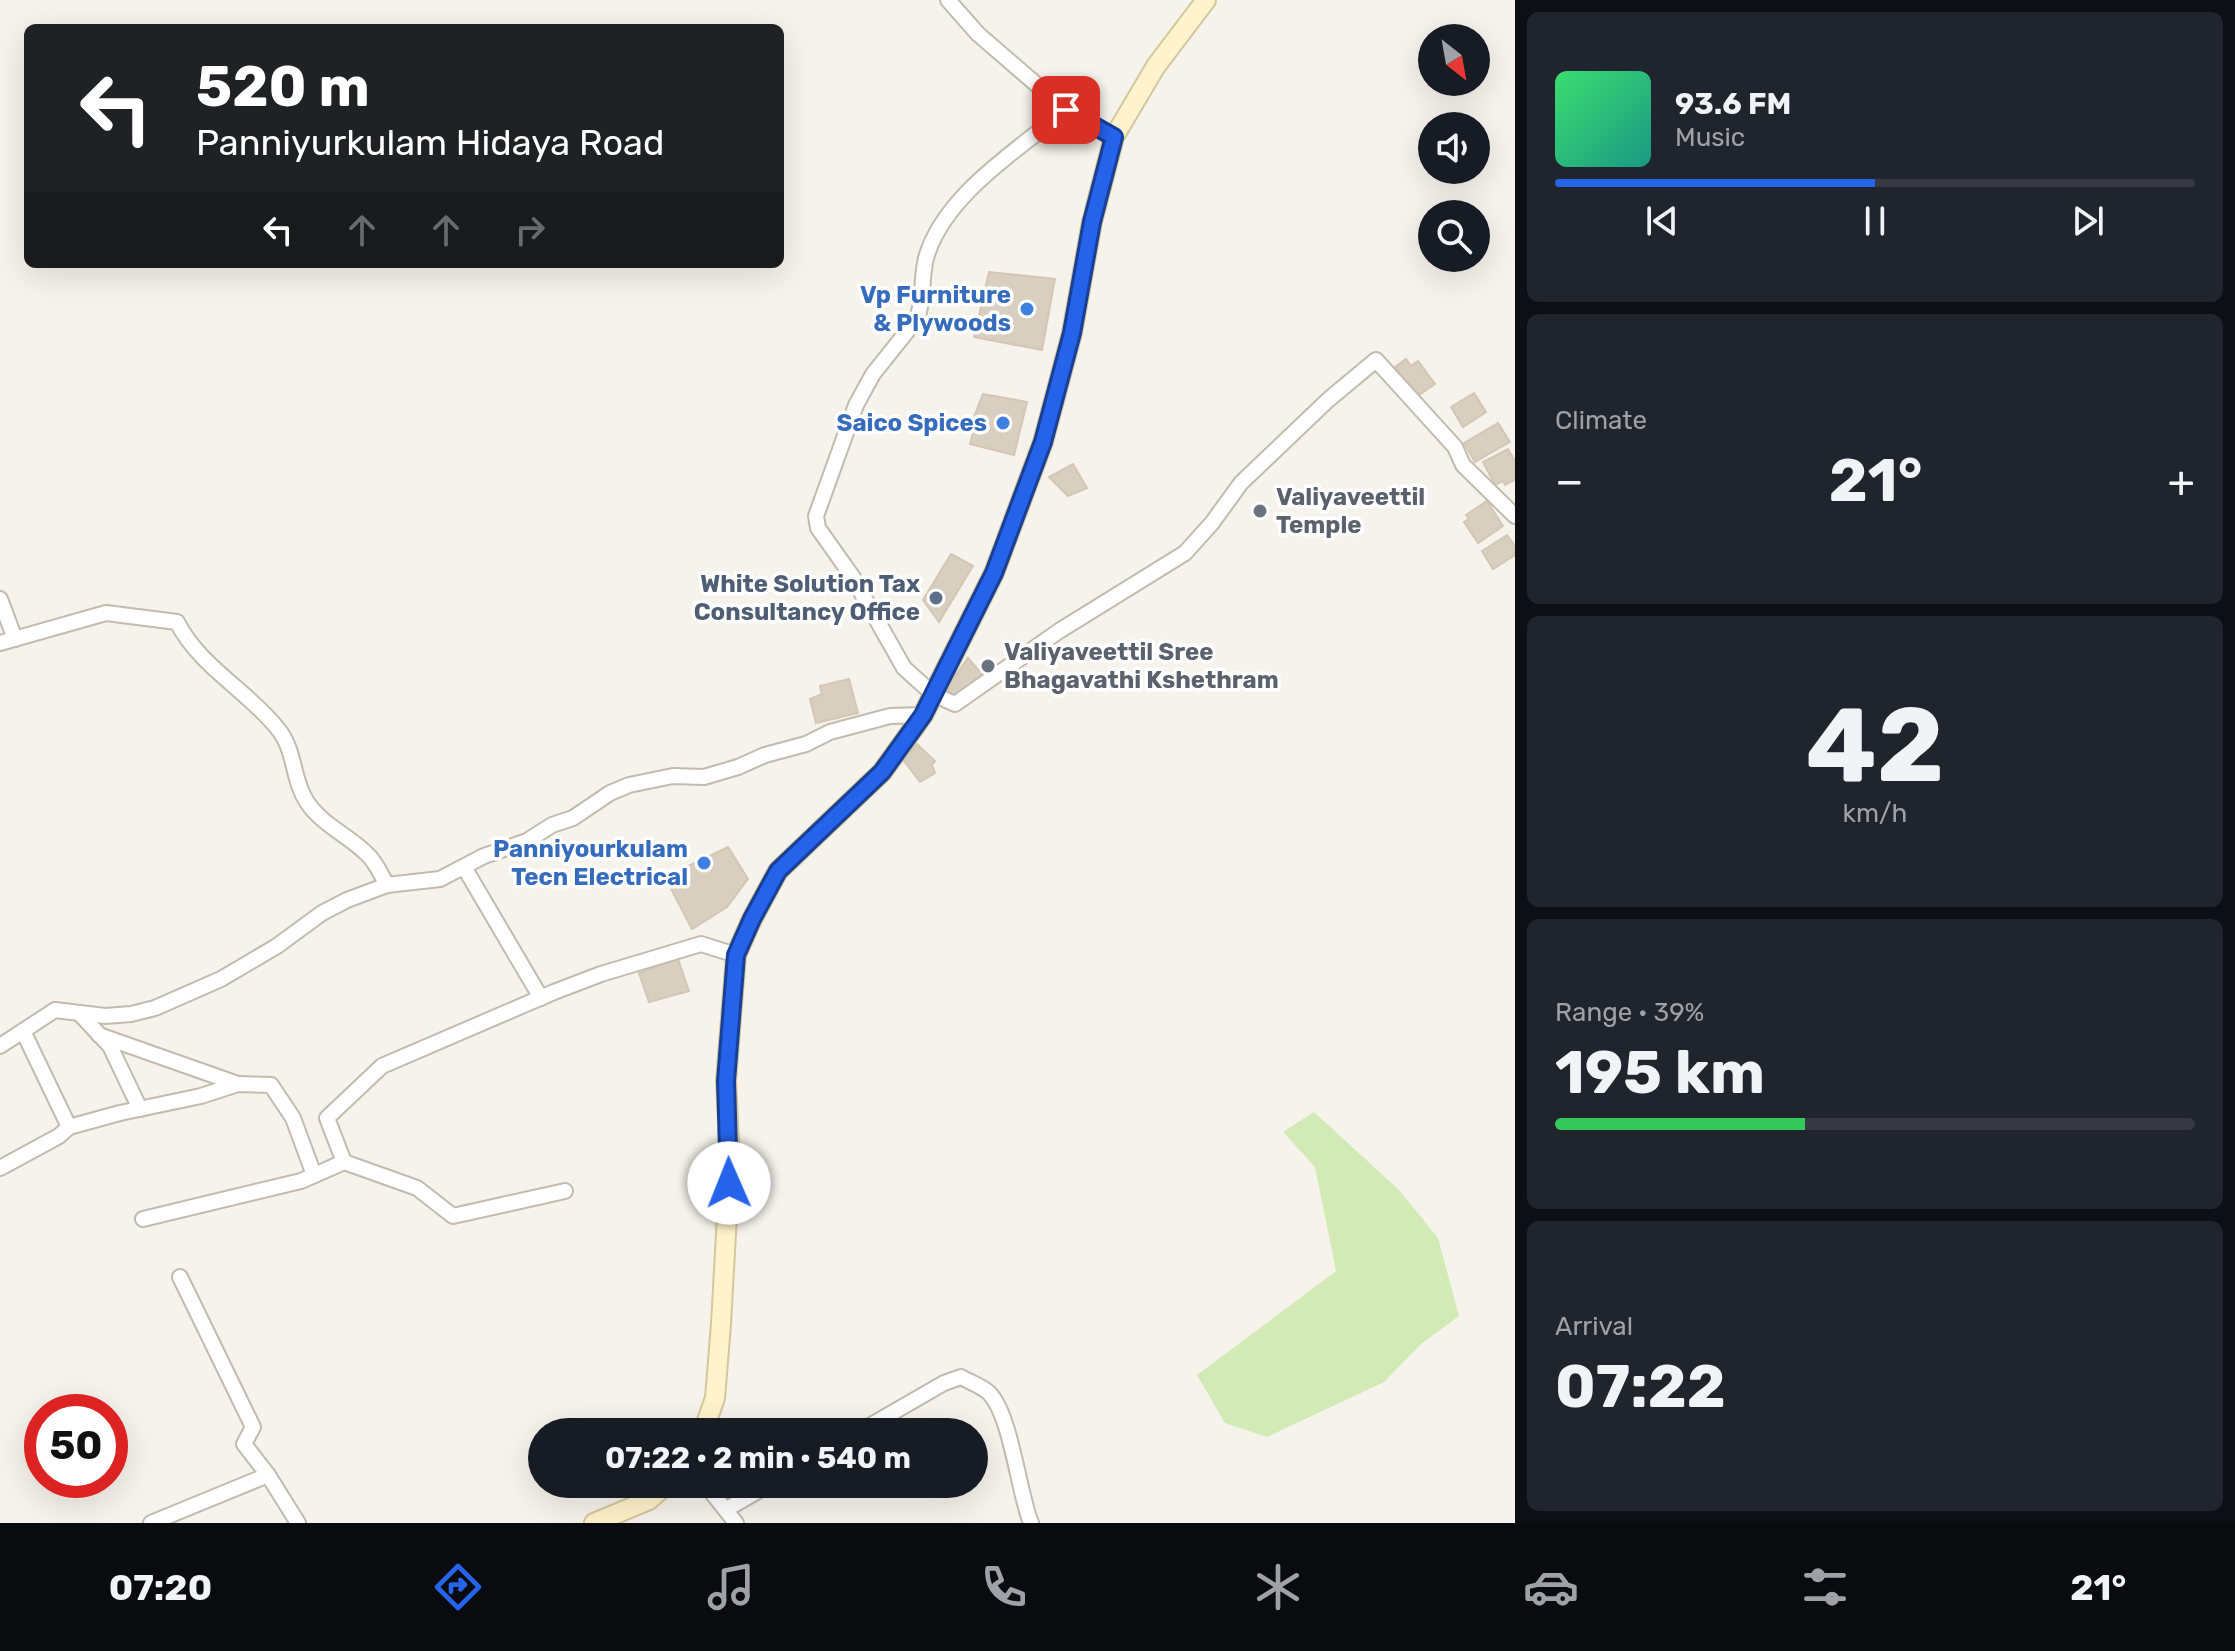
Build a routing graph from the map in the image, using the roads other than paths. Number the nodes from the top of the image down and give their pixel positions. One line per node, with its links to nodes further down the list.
1 (948, 0): 3 (street)
2 (1206, 0): 4 (main road)
3 (1066, 110): 4 (street); 9 (street)
4 (1114, 137): 9 (main road)
5 (1515, 516): 9 (street)
6 (0, 599): 7 (street)
7 (15, 639): 8 (street); 12 (street)
8 (0, 643)
9 (933, 694): 10 (main road)
10 (923, 715): 11 (street); 13 (main road)
11 (464, 867): 12 (street); 14 (street)
12 (387, 885): 15 (street)
13 (736, 955): 14 (street); 28 (main road)
14 (541, 998): 22 (street)
15 (79, 1013): 16 (street); 17 (street)
16 (23, 1031): 18 (street); 21 (street)
17 (99, 1035): 19 (street); 20 (street)
18 (0, 1046)
19 (238, 1084): 20 (street); 24 (street)
20 (140, 1109): 21 (street)
21 (69, 1127): 23 (street)
22 (344, 1162): 24 (street); 25 (street)
23 (0, 1168)
24 (314, 1175): 26 (street)
25 (565, 1191)
26 (143, 1219)
27 (180, 1277): 30 (street)
28 (708, 1418)
29 (883, 1418): 39 (street)
30 (268, 1475): 35 (street); 36 (street)
31 (651, 1498): 37 (main road)
32 (717, 1498): 34 (street)
33 (746, 1498): 34 (street)
34 (727, 1509): 38 (street)
35 (151, 1523)
36 (298, 1523)
37 (594, 1523)
38 (736, 1523)
39 (1031, 1523)

